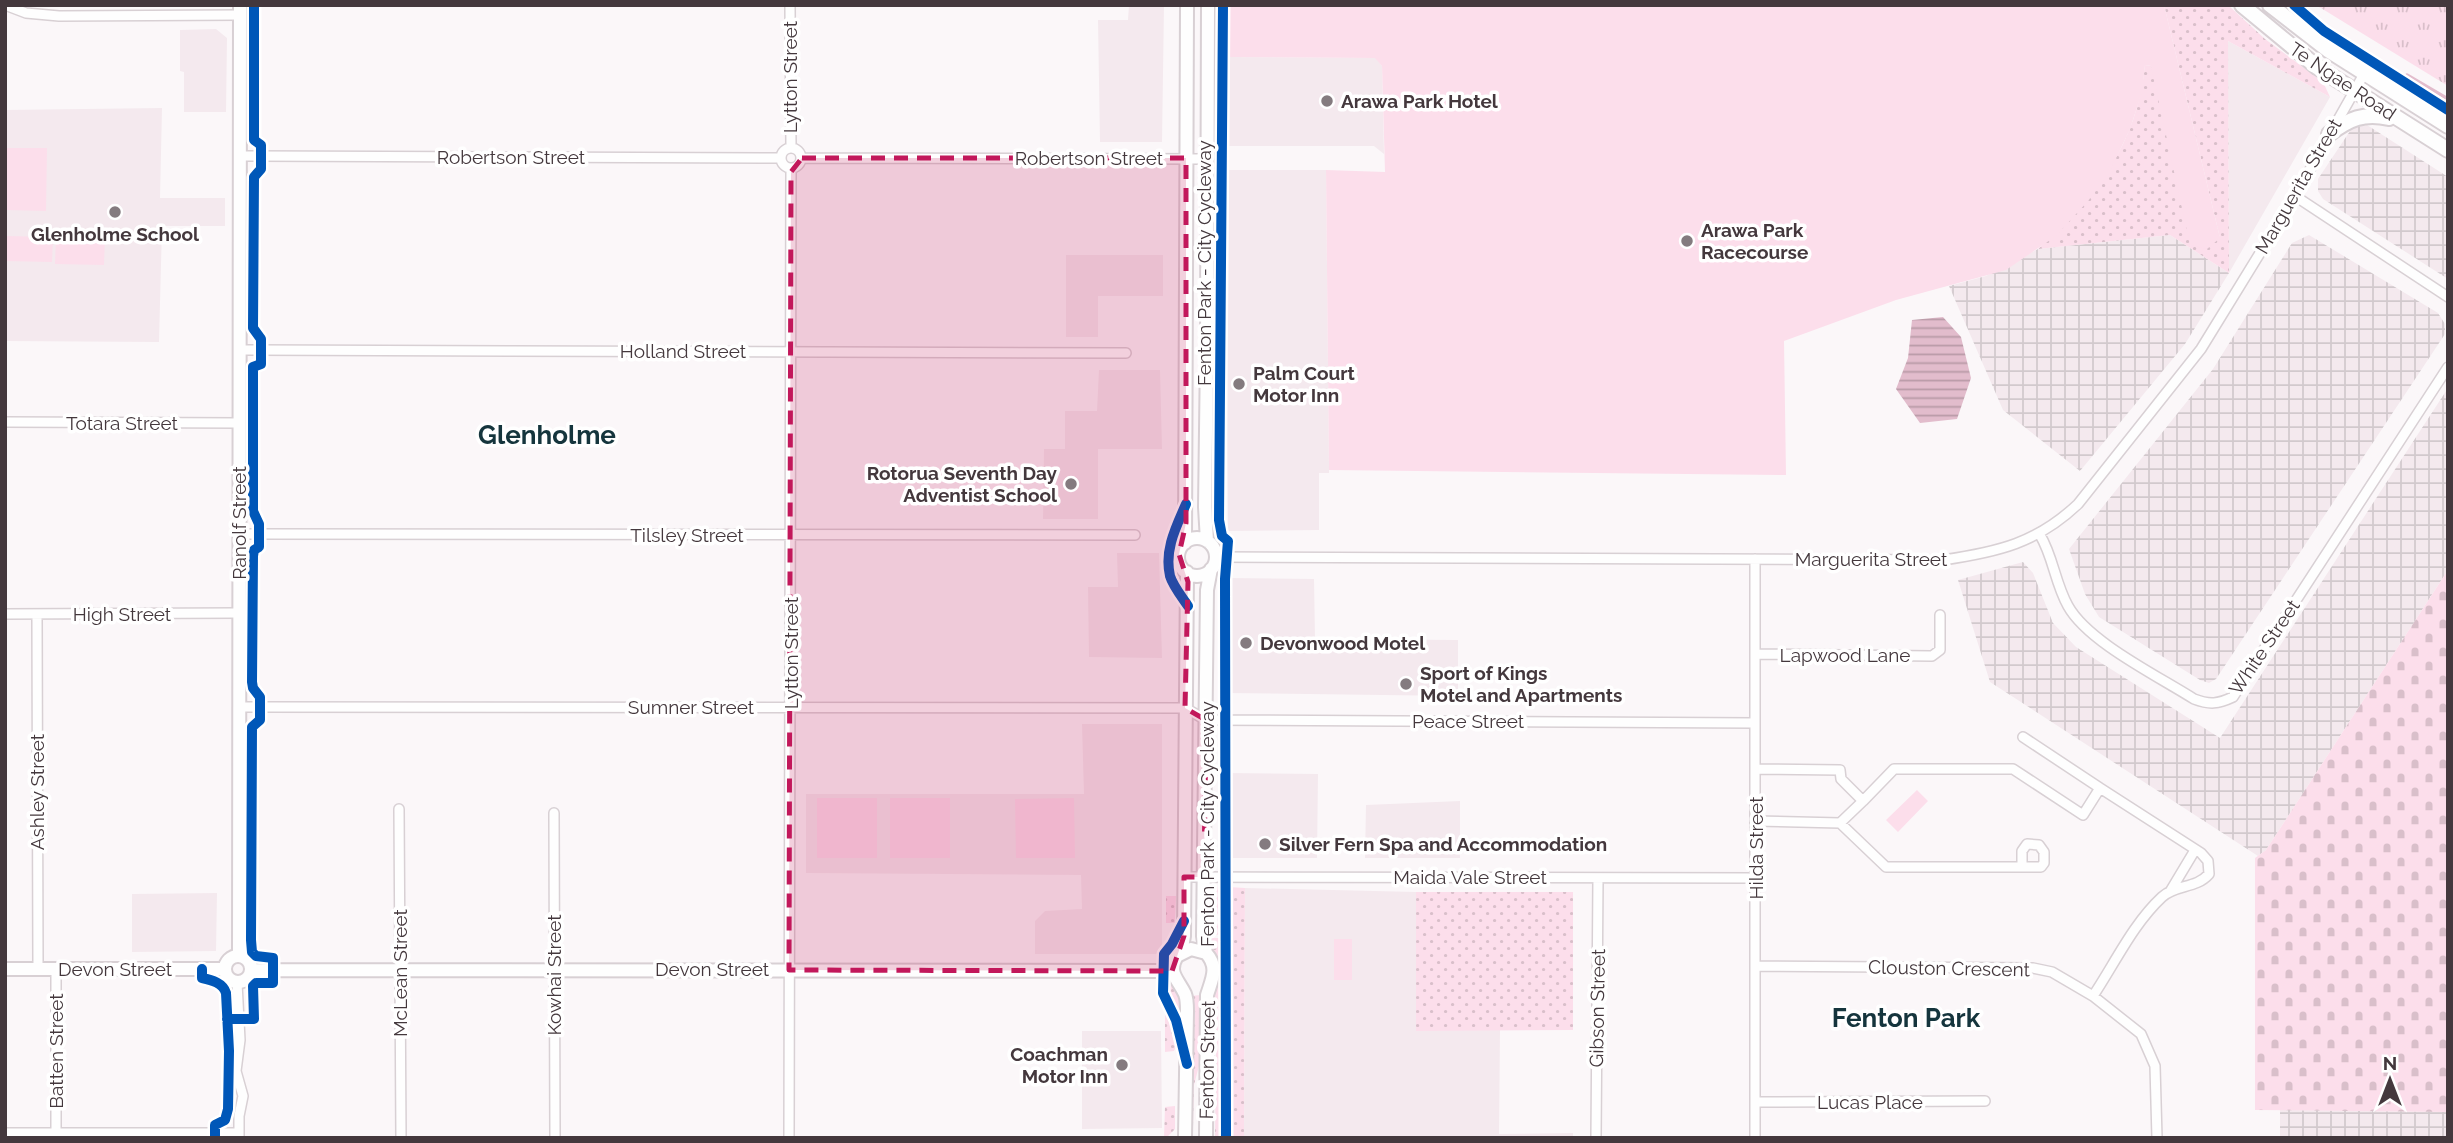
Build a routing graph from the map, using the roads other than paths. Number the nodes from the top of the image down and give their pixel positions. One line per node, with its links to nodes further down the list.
1 (5, 5): 7 (street)
2 (790, 5): 13 (street, Lytton Street)
3 (1187, 5): 18 (main road)
4 (1208, 5): 19 (main road)
5 (2242, 5): 9 (main road, Te Ngae Road)
6 (2270, 5): 8 (main road, Te Ngae Road)
7 (241, 10): 15 (main road, Ranolf Street)
8 (2364, 74): 9 (street, Marguerita Street); 11 (main road, Te Ngae Road)
9 (2354, 92): 10 (main road, Te Ngae Road); 12 (street, Marguerita Street)
10 (2401, 121): 12 (main road); 14 (main road, Te Ngae Road)
11 (2448, 126)
12 (2329, 134): 21 (street, Marguerita Street)
13 (791, 148): 16 (street); 17 (street)
14 (2448, 150)
15 (240, 156): 16 (street, Robertson Street); 23 (main road, Ranolf Street)
16 (781, 158): 20 (street)
17 (802, 158): 18 (street, Robertson Street); 20 (street)
18 (1186, 158): 19 (street, Robertson Street); 26 (main road)
19 (1208, 159): 27 (main road)
20 (791, 168): 24 (street, Lytton Street)
21 (2295, 196): 22 (street); 34 (street, Marguerita Street)
22 (2448, 297)
23 (240, 350): 24 (street, Holland Street); 30 (main road, Ranolf Street)
24 (790, 351): 25 (street, Holland Street); 32 (street, Lytton Street)
25 (1126, 352)
26 (1186, 353): 27 (main road); 36 (main road)
27 (1207, 353): 35 (main road)
28 (2448, 367): 34 (street, White Street)
29 (5, 422): 30 (street, Totara Street)
30 (240, 423): 31 (main road, Ranolf Street)
31 (239, 534): 32 (street, Tilsley Street); 40 (main road, Ranolf Street)
32 (791, 535): 33 (street, Tilsley Street); 46 (street, Lytton Street)
33 (1135, 535)
34 (2040, 535): 37 (street, Marguerita Street)
35 (1207, 541): 36 (main road); 38 (main road)
36 (1185, 542): 39 (main road)
37 (1755, 559): 38 (street, Marguerita Street); 44 (street, Hilda Street)
38 (1214, 563): 39 (main road); 48 (main road)
39 (1186, 572): 47 (main road)
40 (239, 613): 42 (street, High Street); 45 (main road, Ranolf Street)
41 (5, 614): 42 (street, High Street)
42 (37, 614): 70 (street, Ashley Street)
43 (1940, 615): 44 (street, Lapwood Lane)
44 (1755, 654): 49 (street, Hilda Street)
45 (239, 707): 46 (street, Sumner Street); 67 (main road, Ranolf Street)
46 (791, 707): 47 (street, Sumner Street); 76 (street, Lytton Street)
47 (1185, 708): 48 (street, Peace Street); 60 (main road)
48 (1206, 720): 49 (street, Peace Street); 61 (main road)
49 (1755, 723): 51 (street, Hilda Street)
50 (2023, 737): 52 (street)
51 (1755, 769): 53 (street); 56 (street, Hilda Street)
52 (2101, 788): 53 (street); 58 (street)
53 (1863, 801): 57 (street)
54 (399, 809): 72 (street, McLean Street)
55 (554, 813): 73 (street, Kowhai Street)
56 (1756, 821): 57 (street); 63 (street, Hilda Street)
57 (1840, 823): 59 (street)
58 (2195, 850): 64 (street); 64 (street)
59 (2022, 867)
60 (1184, 877): 61 (street, Maida Vale Street); 65 (main road)
61 (1204, 877): 62 (street, Maida Vale Street); 66 (main road)
62 (1598, 877): 63 (street, Maida Vale Street); 92 (street, Gibson Street)
63 (1756, 877): 68 (street, Hilda Street)
64 (2171, 890): 81 (street)
65 (1181, 953): 66 (main road); 77 (main road)
66 (1206, 953): 78 (main road)
67 (239, 956): 71 (main road); 75 (main road)
68 (1756, 966): 81 (street, Clouston Crescent); 83 (street, Hilda Street)
69 (5, 969): 70 (main road, Devon Street)
70 (37, 969): 74 (main road, Devon Street)
71 (224, 969): 74 (main road, Devon Street); 79 (main road)
72 (401, 969): 73 (main road, Devon Street); 75 (main road, Devon Street); 87 (street, McLean Street)
73 (554, 969): 76 (main road, Devon Street); 88 (street, Kowhai Street)
74 (56, 970): 85 (street, Batten Street)
75 (251, 970): 79 (main road)
76 (789, 970): 77 (main road, Devon Street); 89 (street, Lytton Street)
77 (1172, 971): 80 (main road)
78 (1211, 982): 80 (main road); 91 (main road, Fenton Street)
79 (237, 983): 86 (street)
80 (1180, 986): 90 (main road, Fenton Street)
81 (2094, 996): 94 (street, Clouston Crescent)
82 (1985, 1101): 83 (street, Lucas Place)
83 (1755, 1102): 93 (street, Hilda Street)
84 (5, 1133): 85 (street)
85 (56, 1133): 86 (street)
86 (239, 1135)
87 (401, 1138)
88 (555, 1138)
89 (789, 1138)
90 (1185, 1138)
91 (1206, 1138)
92 (1596, 1138)
93 (1755, 1138)
94 (2157, 1138)

